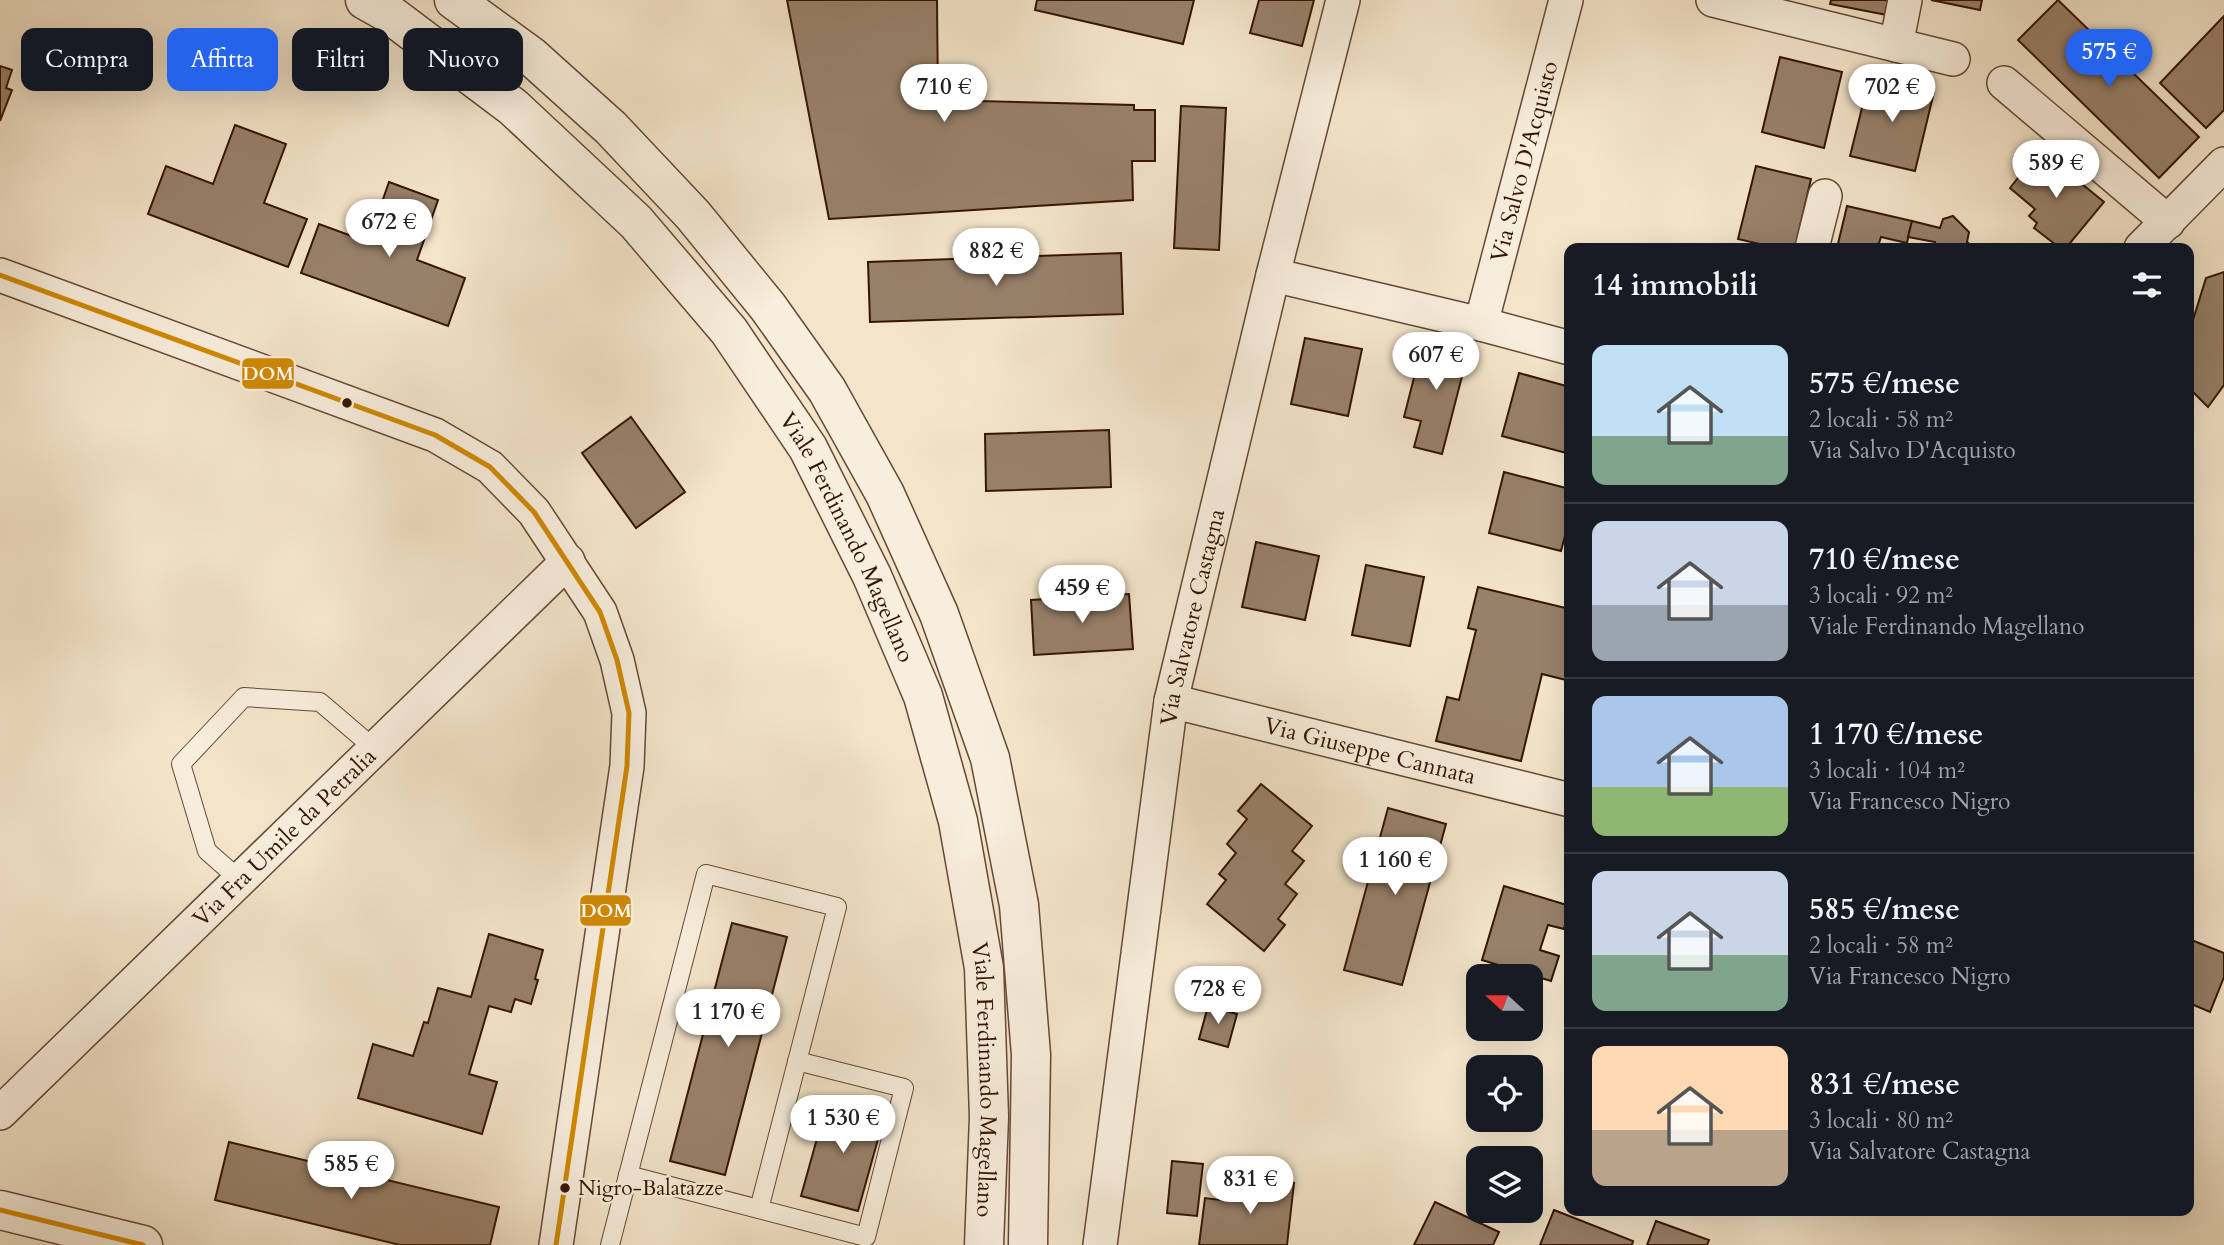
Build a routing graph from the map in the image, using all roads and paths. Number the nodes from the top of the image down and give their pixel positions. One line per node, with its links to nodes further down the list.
1 (365, 0): 32 (street, Viale Ferdinando Magellano)
2 (454, 0): 33 (street, Viale Ferdinando Magellano)
3 (1343, 0): 16 (street, Via Salvatore Castagna)
4 (1566, 0): 17 (street, Via Salvo D'Acquisto)
5 (1713, 0): 7 (street)
6 (1905, 0): 7 (street)
7 (1896, 45): 8 (street)
8 (1954, 59)
9 (2004, 83): 12 (street)
10 (2224, 164): 12 (street)
11 (1825, 196): 13 (street)
12 (2168, 222): 14 (street)
13 (1813, 243)
14 (2146, 243)
15 (0, 275): 19 (street)
16 (1273, 275): 17 (street); 20 (street, Via Salvatore Castagna)
17 (1481, 324): 18 (street)
18 (1564, 346)
19 (568, 561): 21 (street, Via Fra Umile da Petralia); 30 (street)
20 (1171, 701): 22 (street, Via Giuseppe Cannata); 34 (street, Via Salvatore Castagna)
21 (375, 749): 23 (street, Via Fra Umile da Petralia); 23 (lane)
22 (1564, 799)
23 (240, 880): 25 (street, Via Fra Umile da Petralia)
24 (797, 1061): 26 (lane); 27 (lane); 27 (lane)
25 (0, 1113)
26 (628, 1175): 27 (lane); 31 (lane)
27 (759, 1209)
28 (0, 1210): 29 (street)
29 (130, 1243)
30 (556, 1245)
31 (610, 1245)
32 (984, 1245)
33 (1028, 1245)
34 (1100, 1245)

